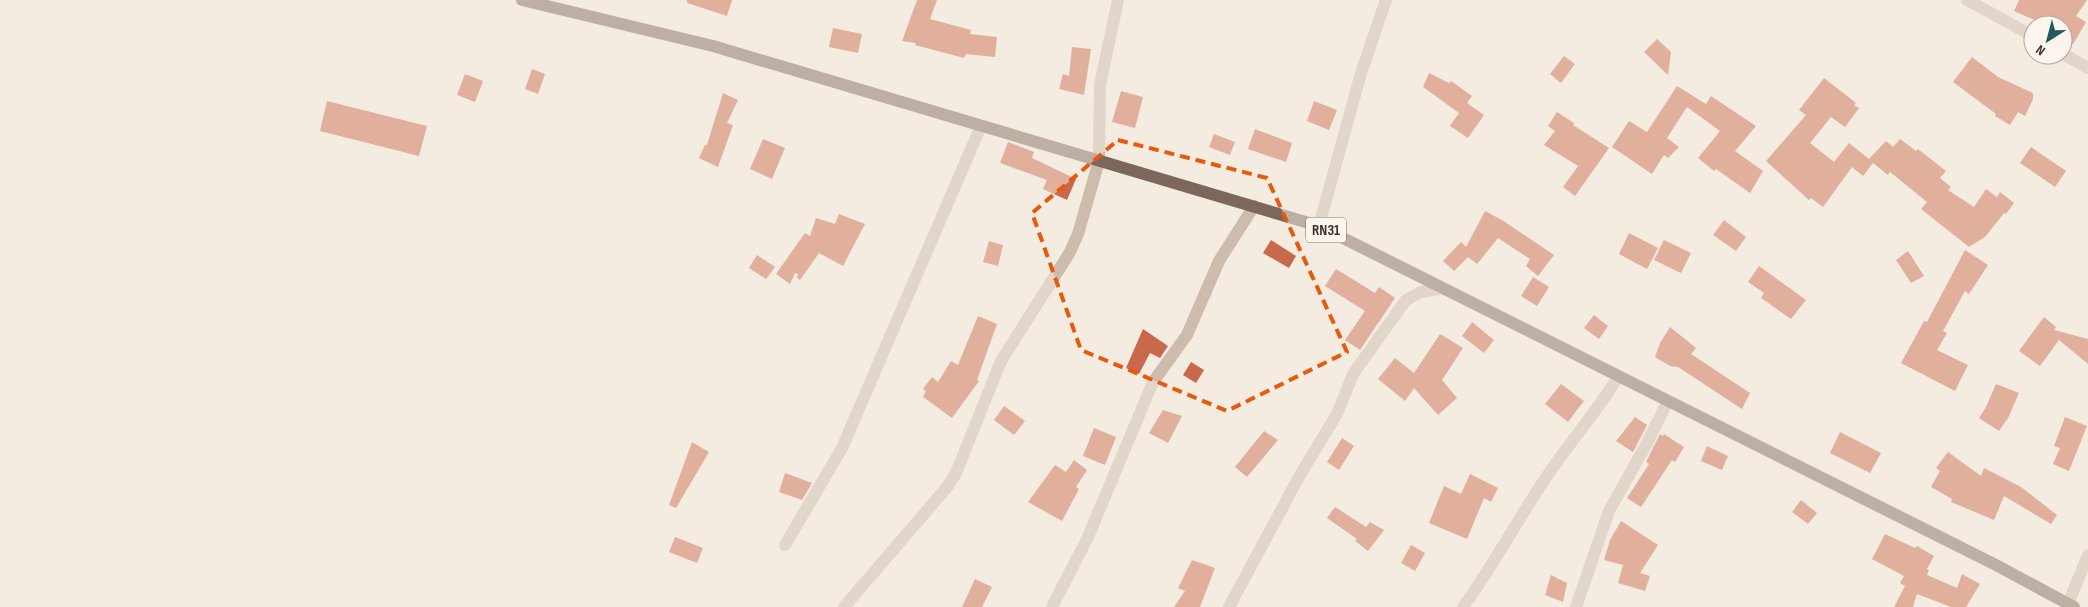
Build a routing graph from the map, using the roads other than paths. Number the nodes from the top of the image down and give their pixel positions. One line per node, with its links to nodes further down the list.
1 (522, 0): 8 (main road, RN31)
2 (1118, 0): 9 (street)
3 (1386, 0): 11 (street)
4 (1967, 0): 5 (street)
5 (2023, 31)
6 (2073, 60): 7 (street)
7 (2088, 68)
8 (982, 126): 9 (main road, RN31); 15 (street)
9 (1099, 161): 10 (main road, RN31); 18 (street)
10 (1254, 206): 11 (main road, RN31); 19 (street)
11 (1319, 226): 12 (main road, RN31)
12 (1442, 288): 13 (main road, RN31); 20 (street)
13 (1618, 377): 14 (main road, RN31); 21 (street)
14 (1668, 401): 17 (main road, RN31); 22 (street)
15 (785, 545)
16 (2088, 555): 17 (street)
17 (2071, 606)
18 (844, 607)
19 (1052, 607)
20 (1229, 607)
21 (1463, 607)
22 (1576, 607)

